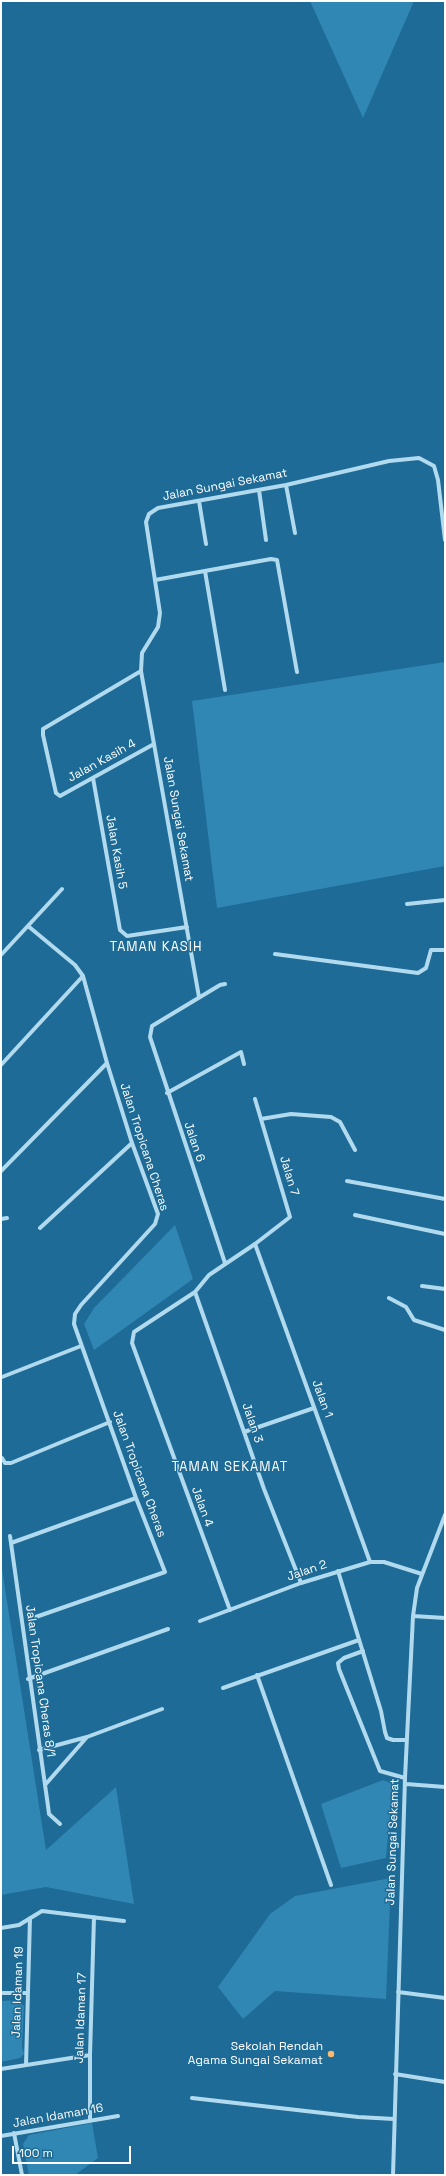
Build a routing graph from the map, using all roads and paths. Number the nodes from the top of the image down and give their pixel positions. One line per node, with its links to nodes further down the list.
1 (286, 485): 2 (street, Jalan Sungai Sekamat); 4 (street); 6 (street, Jalan Sungai Sekamat)
2 (259, 490): 3 (street, Jalan Sungai Sekamat); 5 (street)
3 (199, 501): 7 (street); 9 (street, Jalan Sungai Sekamat)
4 (295, 533)
5 (266, 540)
6 (445, 540)
7 (206, 544)
8 (206, 571): 9 (street); 11 (street); 12 (street)
9 (155, 580): 10 (street, Jalan Sungai Sekamat)
10 (141, 670): 13 (street, Jalan Sungai Sekamat); 14 (street, Jalan Kasih 4)
11 (297, 672)
12 (225, 690)
13 (154, 744): 14 (street, Jalan Kasih 4); 19 (street, Jalan Sungai Sekamat)
14 (93, 778): 19 (street, Jalan Kasih 5)
15 (62, 889): 18 (street)
16 (445, 900): 17 (street)
17 (407, 904)
18 (28, 926): 22 (street); 23 (street, Jalan Tropicana Cheras)
19 (187, 927): 25 (street, Jalan Sungai Sekamat)
20 (445, 950): 21 (street)
21 (275, 954)
22 (1, 955)
23 (83, 976): 26 (street, Jalan Tropicana Cheras); 28 (street)
24 (225, 984): 25 (street)
25 (199, 997): 29 (street, Jalan 6)
26 (106, 1063): 32 (street, Jalan Tropicana Cheras); 34 (street)
27 (244, 1064): 29 (street)
28 (1, 1065)
29 (167, 1093): 43 (street, Jalan 6)
30 (254, 1099): 31 (street, Jalan 7)
31 (261, 1119): 33 (street); 42 (street, Jalan 7)
32 (132, 1143): 40 (street); 49 (street, Jalan Tropicana Cheras)
33 (355, 1150)
34 (1, 1171)
35 (347, 1181): 36 (street)
36 (445, 1199)
37 (355, 1216): 41 (street)
38 (7, 1218): 39 (street)
39 (1, 1219)
40 (40, 1228)
41 (445, 1234)
42 (255, 1244): 43 (street); 51 (street, Jalan 1)
43 (225, 1263): 46 (street)
44 (422, 1286): 45 (street)
45 (445, 1289)
46 (195, 1292): 53 (street, Jalan 3); 64 (street, Jalan 4)
47 (388, 1298): 48 (street)
48 (445, 1330)
49 (81, 1346): 50 (street); 52 (street, Jalan Tropicana Cheras)
50 (2, 1377)
51 (314, 1408): 53 (street); 60 (street, Jalan 1)
52 (110, 1422): 54 (street); 55 (street, Jalan Tropicana Cheras)
53 (244, 1432): 63 (street, Jalan 3)
54 (2, 1458)
55 (136, 1498): 59 (street); 67 (street, Jalan Tropicana Cheras)
56 (445, 1515): 57 (street, Jalan Sungai Sekamat)
57 (444, 1521): 62 (street, Jalan Sungai Sekamat)
58 (10, 1536): 59 (street, Jalan Tropicana Cheras 8/1)
59 (11, 1543): 73 (street, Jalan Tropicana Cheras 8/1)
60 (370, 1562): 61 (street, Jalan 2); 62 (street, Jalan 2)
61 (338, 1571): 63 (street, Jalan 2); 70 (street)
62 (422, 1574): 65 (street, Jalan Sungai Sekamat)
63 (301, 1583): 64 (street, Jalan 2)
64 (230, 1610): 68 (street, Jalan 2)
65 (413, 1616): 66 (street); 77 (street, Jalan Sungai Sekamat)
66 (445, 1618)
67 (30, 1619)
68 (200, 1621)
69 (168, 1629): 73 (street)
70 (359, 1640): 71 (street); 72 (street)
71 (363, 1651): 77 (street); 79 (street)
72 (257, 1675): 74 (street); 84 (street)
73 (28, 1679): 78 (street, Jalan Tropicana Cheras 8/1)
74 (222, 1688)
75 (162, 1709): 76 (street)
76 (87, 1737): 78 (street); 81 (street)
77 (407, 1740): 79 (street, Jalan Sungai Sekamat)
78 (39, 1750): 81 (street, Jalan Tropicana Cheras 8/1)
79 (405, 1778): 80 (street, Jalan Sungai Sekamat)
80 (406, 1784): 82 (street); 90 (street, Jalan Sungai Sekamat)
81 (45, 1785): 83 (street, Jalan Tropicana Cheras 8/1)
82 (445, 1788)
83 (60, 1824)
84 (331, 1885)
85 (94, 1917): 86 (street); 87 (street); 93 (street, Jalan Idaman 17)
86 (30, 1918): 88 (street); 91 (street, Jalan Idaman 19)
87 (124, 1921)
88 (1, 1928)
89 (1, 1992): 91 (street)
90 (398, 1992): 92 (street); 96 (street, Jalan Sungai Sekamat)
91 (28, 1993): 94 (street, Jalan Idaman 19)
92 (445, 1998)
93 (90, 2056): 94 (street); 100 (street, Jalan Idaman 17)
94 (26, 2065): 95 (street)
95 (1, 2069)
96 (395, 2074): 97 (street); 101 (street, Jalan Sungai Sekamat)
97 (445, 2082)
98 (192, 2098): 101 (street)
99 (118, 2116): 100 (street, Jalan Idaman 16)
100 (90, 2119): 102 (street, Jalan Idaman 16)
101 (394, 2119): 105 (street, Jalan Sungai Sekamat)
102 (14, 2133): 103 (street, Jalan Idaman 16); 104 (street)
103 (1, 2136)
104 (22, 2175)
105 (393, 2175)

